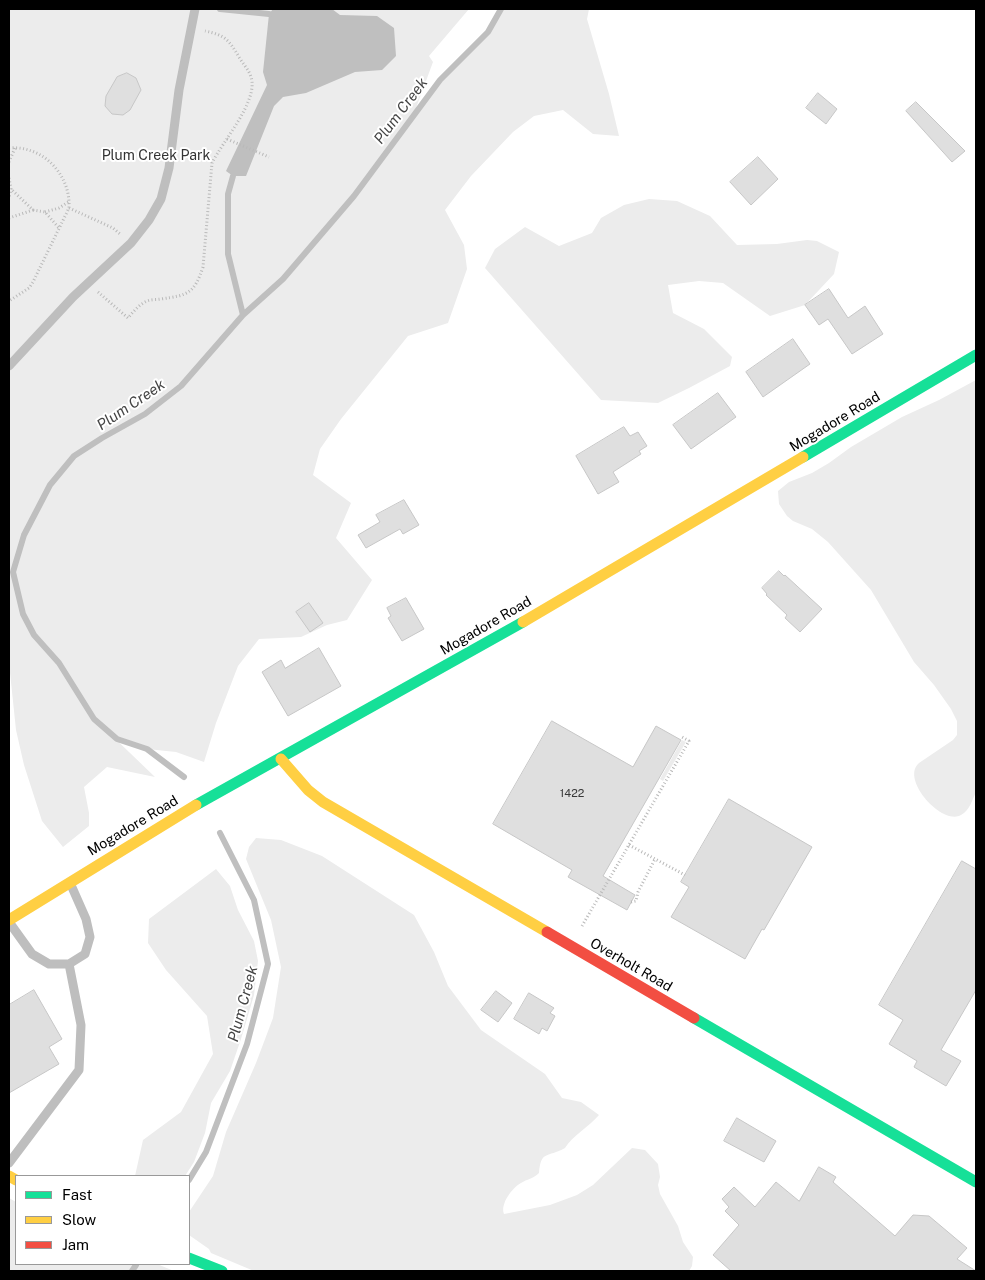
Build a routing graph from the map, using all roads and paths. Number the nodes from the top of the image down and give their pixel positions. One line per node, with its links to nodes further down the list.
1 (195, 9): 2 (lane)
2 (191, 28): 3 (path); 17 (lane)
3 (226, 139): 6 (path); 18 (path)
4 (9, 148): 5 (path)
5 (15, 148): 7 (path); 11 (path)
6 (269, 157)
7 (9, 162)
8 (9, 178): 9 (path)
9 (11, 189): 10 (path); 13 (path)
10 (9, 198)
11 (70, 201): 12 (path); 14 (path)
12 (69, 208): 16 (path); 17 (path)
13 (33, 210): 14 (path); 15 (path)
14 (45, 212): 16 (path)
15 (9, 218)
16 (59, 228): 19 (path)
17 (131, 243): 18 (lane)
18 (88, 283): 21 (lane)
19 (9, 301)
20 (976, 355): 23 (street, Mogadore Road)
21 (9, 366)
22 (682, 737): 24 (path)
23 (281, 759): 27 (street, Mogadore Road); 33 (street, Overholt Road)
24 (629, 845): 25 (path); 30 (path)
25 (655, 859): 26 (path); 28 (path)
26 (685, 875)
27 (70, 882): 29 (street, Mogadore Road); 31 (lane)
28 (631, 902)
29 (9, 921): 31 (lane)
30 (582, 927)
31 (69, 964): 32 (lane)
32 (9, 1163)
33 (976, 1182)
34 (190, 1258): 35 (street)
35 (222, 1271)

